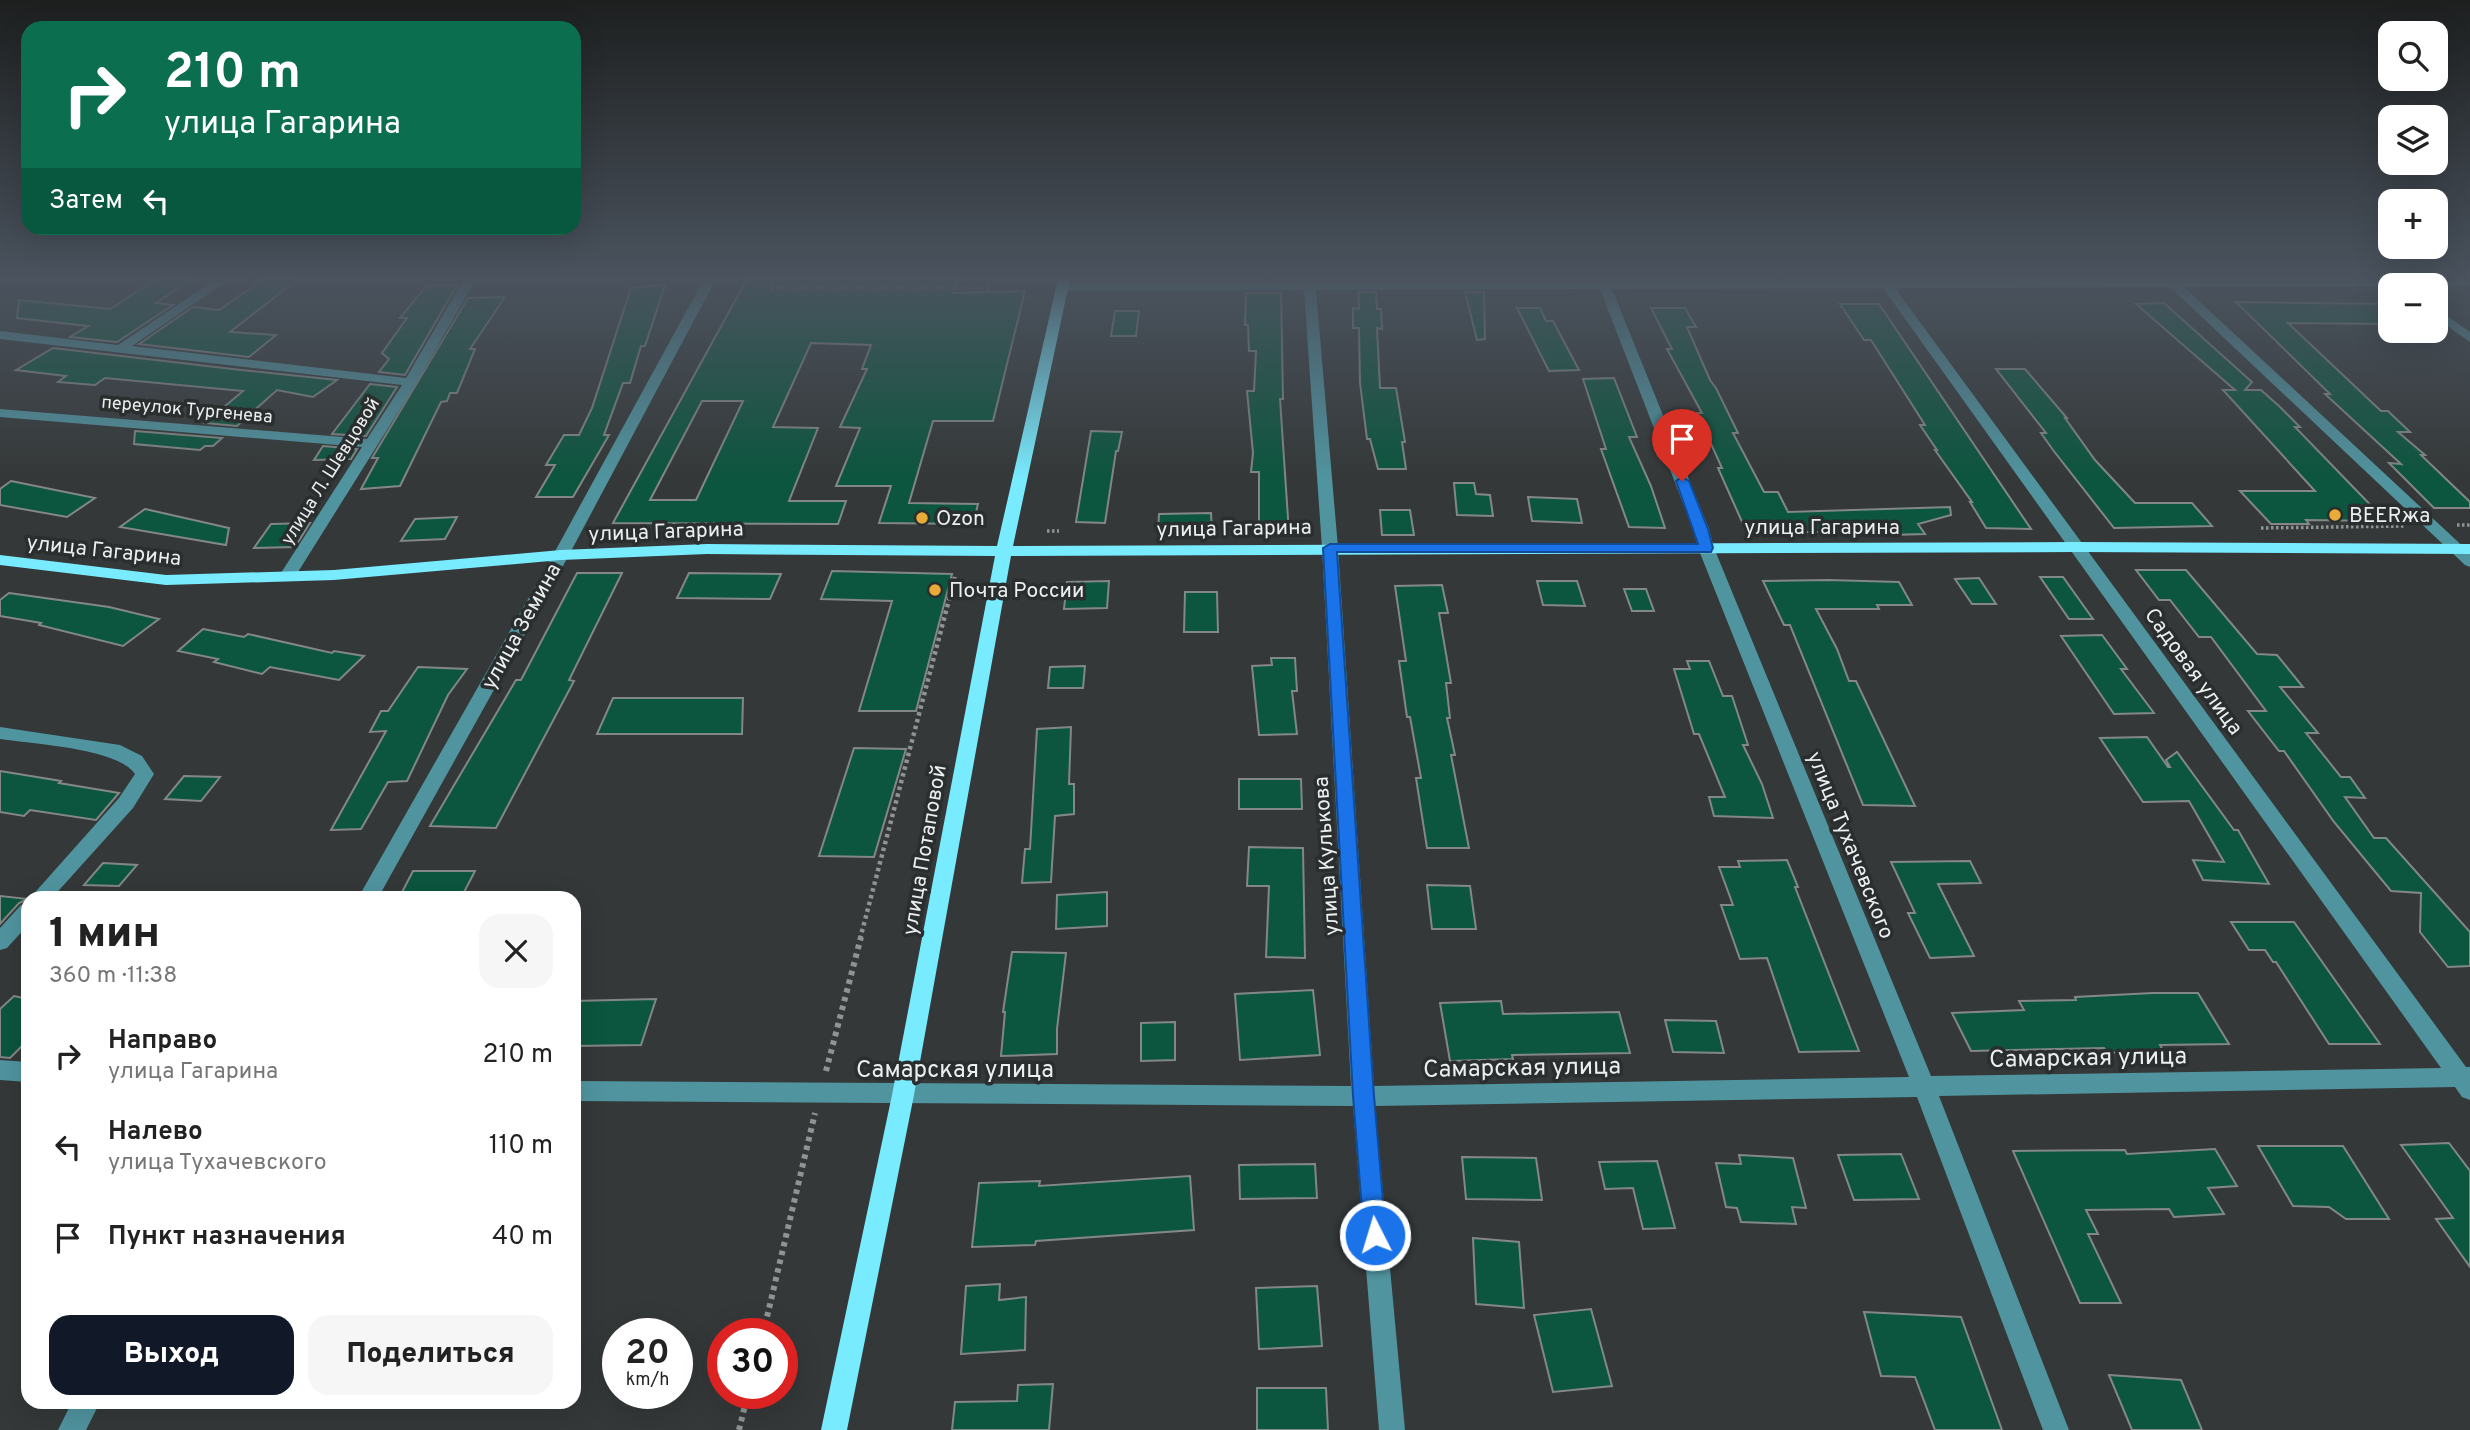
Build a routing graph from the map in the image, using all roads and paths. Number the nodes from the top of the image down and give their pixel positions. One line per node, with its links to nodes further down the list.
1 (92, 346): 10 (street)
2 (125, 346): 10 (street)
3 (431, 346): 11 (street, улица Л. Шевцовой)
4 (674, 346): 19 (street, улица Земина)
5 (1049, 346): 18 (main road, улица Потаповой)
6 (1314, 346): 15 (street, улица Кулькова)
7 (1629, 346): 16 (street, улица Тухачевского)
8 (1931, 346): 14 (street, Садовая улица)
9 (2241, 346): 17 (street)
10 (120, 349): 11 (street)
11 (410, 382): 13 (street, улица Л. Шевцовой)
12 (0, 413): 13 (street, переулок Тургенева)
13 (371, 444): 22 (street, улица Л. Шевцовой)
14 (2076, 547): 16 (main road, улица Гагарина); 17 (main road, улица Гагарина); 31 (street, Садовая улица)
15 (1330, 548): 16 (main road, улица Гагарина); 18 (main road, улица Гагарина); 36 (street, улица Кулькова)
16 (1706, 548): 32 (street, улица Тухачевского)
17 (2463, 549): 21 (street)
18 (1004, 551): 19 (main road, улица Гагарина); 35 (main road, улица Потаповой)
19 (561, 555): 22 (main road, улица Гагарина); 26 (street, улица Земина)
20 (0, 560): 22 (main road, улица Гагарина)
21 (2470, 562)
22 (287, 576)
23 (955, 577): 34 (path)
24 (0, 733): 25 (street)
25 (46, 891)
26 (372, 891)
27 (21, 919): 28 (street)
28 (0, 942)
29 (0, 1070): 30 (street)
30 (21, 1072)
31 (2467, 1081): 32 (street, Самарская улица)
32 (1924, 1086): 36 (street, Самарская улица); 44 (street, улица Тухачевского)
33 (581, 1091): 34 (street, Самарская улица)
34 (820, 1094): 35 (street, Самарская улица); 37 (path)
35 (903, 1095): 36 (street, Самарская улица); 42 (main road, улица Потаповой)
36 (1363, 1096): 43 (street, улица Кулькова)
37 (766, 1318)
38 (82, 1409): 40 (street)
39 (744, 1409): 41 (path)
40 (71, 1430)
41 (739, 1430)
42 (834, 1430)
43 (1392, 1430)
44 (2056, 1430)

